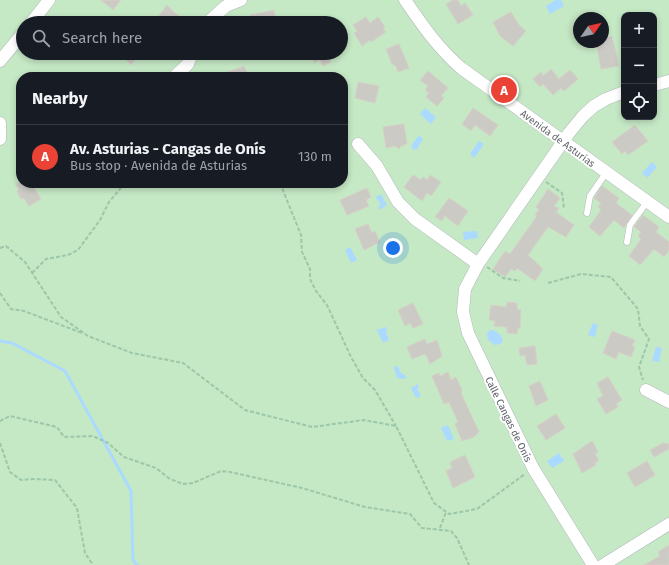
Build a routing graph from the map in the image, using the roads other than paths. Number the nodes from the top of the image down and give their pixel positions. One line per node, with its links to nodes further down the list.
1 (49, 0): 4 (street)
2 (241, 0): 5 (street)
3 (405, 0): 15 (street, Avenida de Asturias)
4 (36, 16)
5 (215, 16)
6 (16, 42): 8 (street)
7 (189, 60): 9 (street)
8 (0, 61)
9 (179, 72)
10 (669, 81): 11 (street)
11 (657, 84)
12 (621, 93): 15 (street, Calle Cangas de Onís)
13 (0, 123): 14 (street)
14 (0, 139)
15 (563, 142): 17 (street, Avenida de Asturias); 22 (street, Calle Cangas de Onís)
16 (358, 144): 22 (street)
17 (606, 173): 18 (street, Avenida de Asturias); 19 (lane)
18 (647, 202): 20 (street, Avenida de Asturias); 21 (lane)
19 (587, 213)
20 (669, 217)
21 (627, 242)
22 (479, 263): 26 (street, Calle Cangas de Onís)
23 (646, 390): 24 (street)
24 (669, 402)
25 (669, 524): 27 (street)
26 (593, 565)
27 (603, 565)

